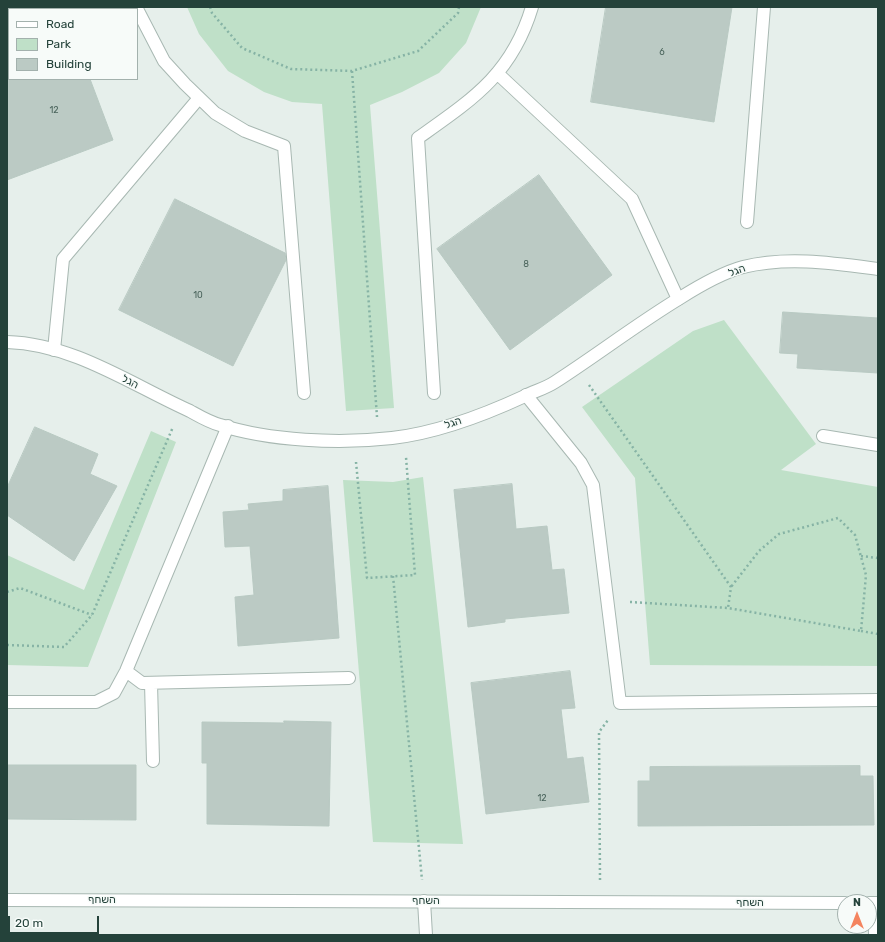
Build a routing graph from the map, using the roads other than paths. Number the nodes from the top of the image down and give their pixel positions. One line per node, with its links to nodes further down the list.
1 (532, 7): 4 (street)
2 (764, 7): 6 (street)
3 (138, 11): 5 (street)
4 (497, 73): 8 (street); 12 (street)
5 (199, 98): 10 (street); 11 (street)
6 (747, 222)
7 (878, 269): 8 (street, הגל)
8 (678, 299): 13 (street, הגל)
9 (7, 342): 10 (street, הגל)
10 (54, 350): 14 (street, הגל)
11 (304, 393)
12 (434, 393)
13 (526, 395): 14 (street, הגל); 20 (street)
14 (228, 426): 17 (street)
15 (823, 436): 16 (street)
16 (878, 445)
17 (126, 671): 19 (street); 21 (street)
18 (349, 678): 19 (street)
19 (150, 683): 22 (street)
20 (878, 700)
21 (7, 702)
22 (153, 761)
23 (7, 900): 24 (street, השחף)
24 (424, 901): 25 (street, השחף); 26 (street)
25 (837, 903)
26 (426, 935)

